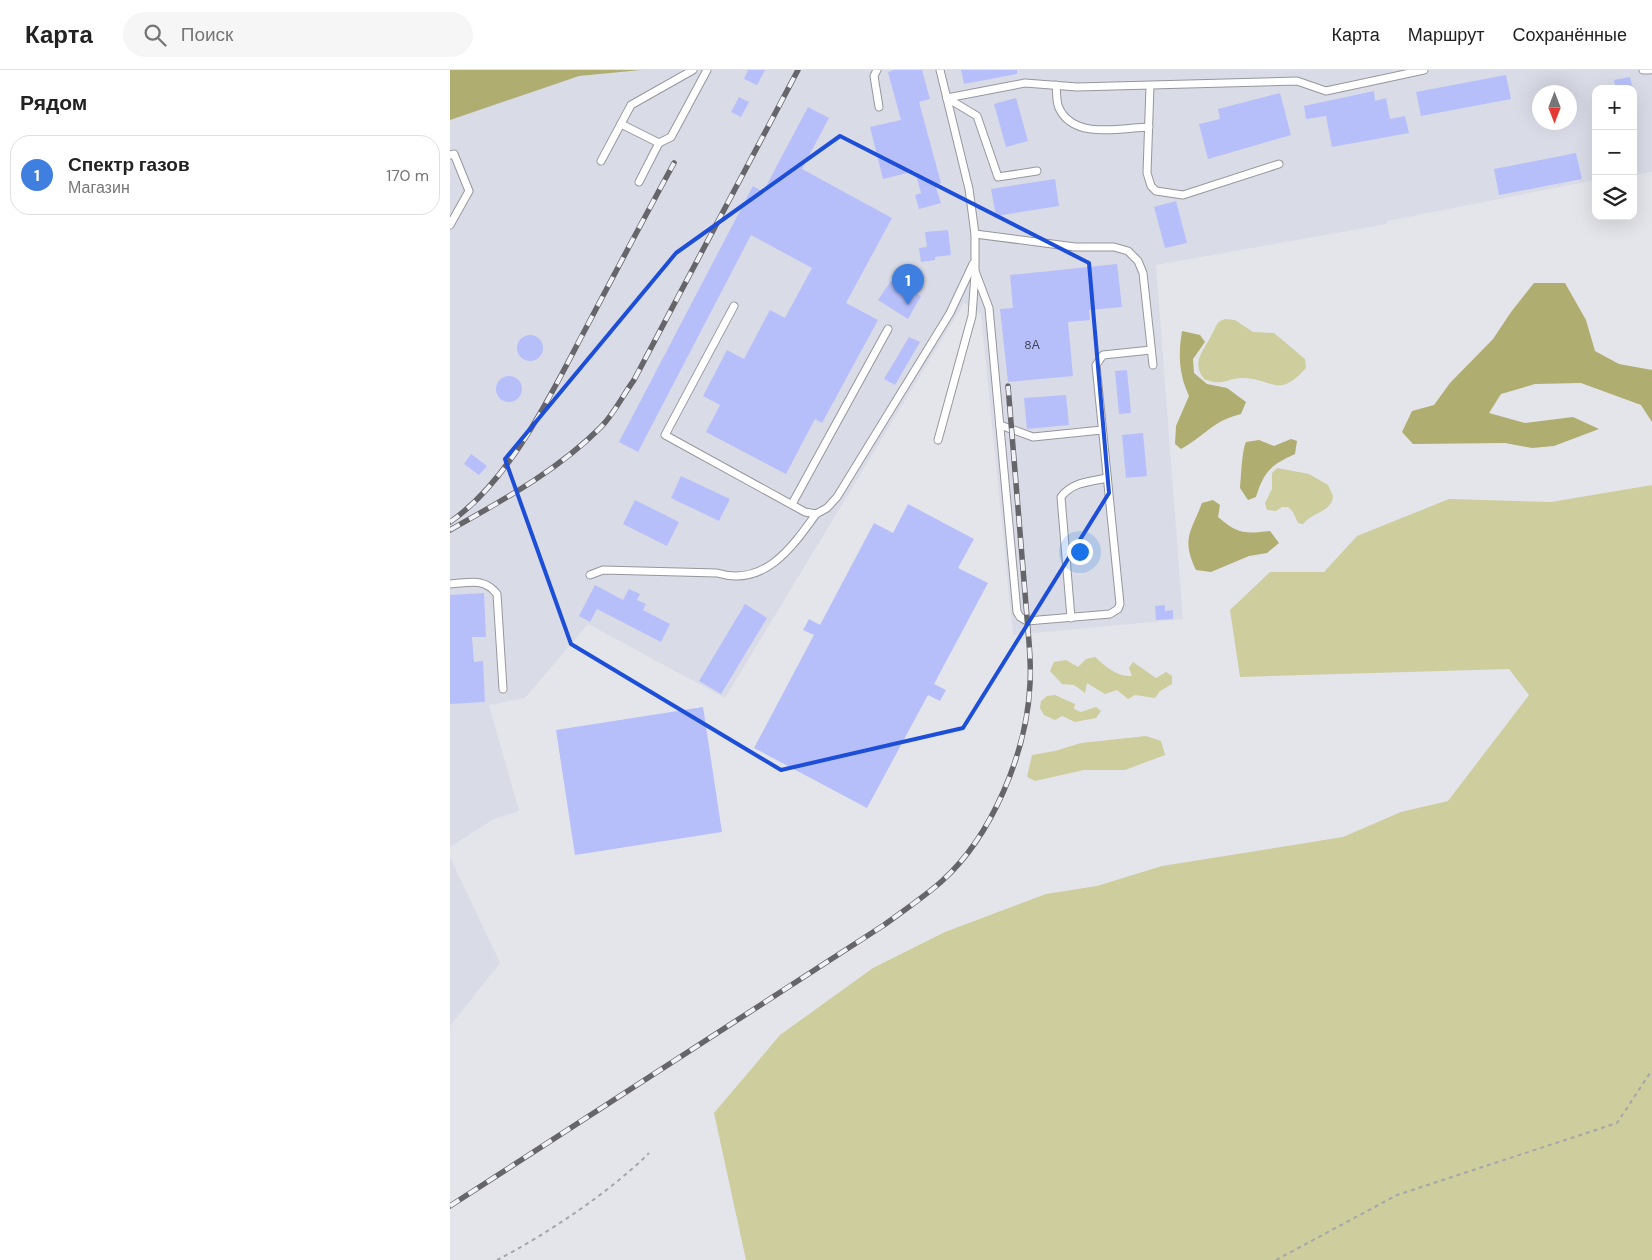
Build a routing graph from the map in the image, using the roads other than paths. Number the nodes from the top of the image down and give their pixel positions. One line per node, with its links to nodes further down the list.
1 (693, 70): 12 (lane)
2 (707, 70): 14 (lane)
3 (877, 70): 11 (lane)
4 (940, 70): 10 (lane)
5 (1424, 70): 9 (lane)
6 (1643, 70): 7 (lane)
7 (1650, 70)
8 (1056, 85): 9 (lane); 10 (lane); 13 (lane)
9 (1150, 86): 13 (lane)
10 (947, 98): 18 (lane); 21 (lane)
11 (879, 107)
12 (621, 124): 14 (lane); 16 (lane)
13 (1149, 127): 17 (lane)
14 (659, 143): 19 (lane)
15 (450, 155): 20 (lane)
16 (601, 161)
17 (1279, 164)
18 (1037, 171)
19 (639, 182)
20 (450, 224)
21 (975, 234): 22 (lane); 26 (lane)
22 (975, 261): 23 (lane); 33 (lane)
23 (975, 271): 28 (lane); 30 (lane)
24 (734, 306): 32 (lane)
25 (888, 328): 32 (lane)
26 (1151, 350): 27 (lane); 29 (lane)
27 (1152, 365)
28 (1000, 425): 29 (lane); 36 (lane)
29 (1102, 430): 31 (lane)
30 (938, 440)
31 (1107, 478): 36 (lane); 36 (lane)
32 (792, 504): 33 (lane)
33 (816, 514): 34 (lane)
34 (590, 575)
35 (450, 584): 37 (lane)
36 (1071, 618)
37 (503, 690)

